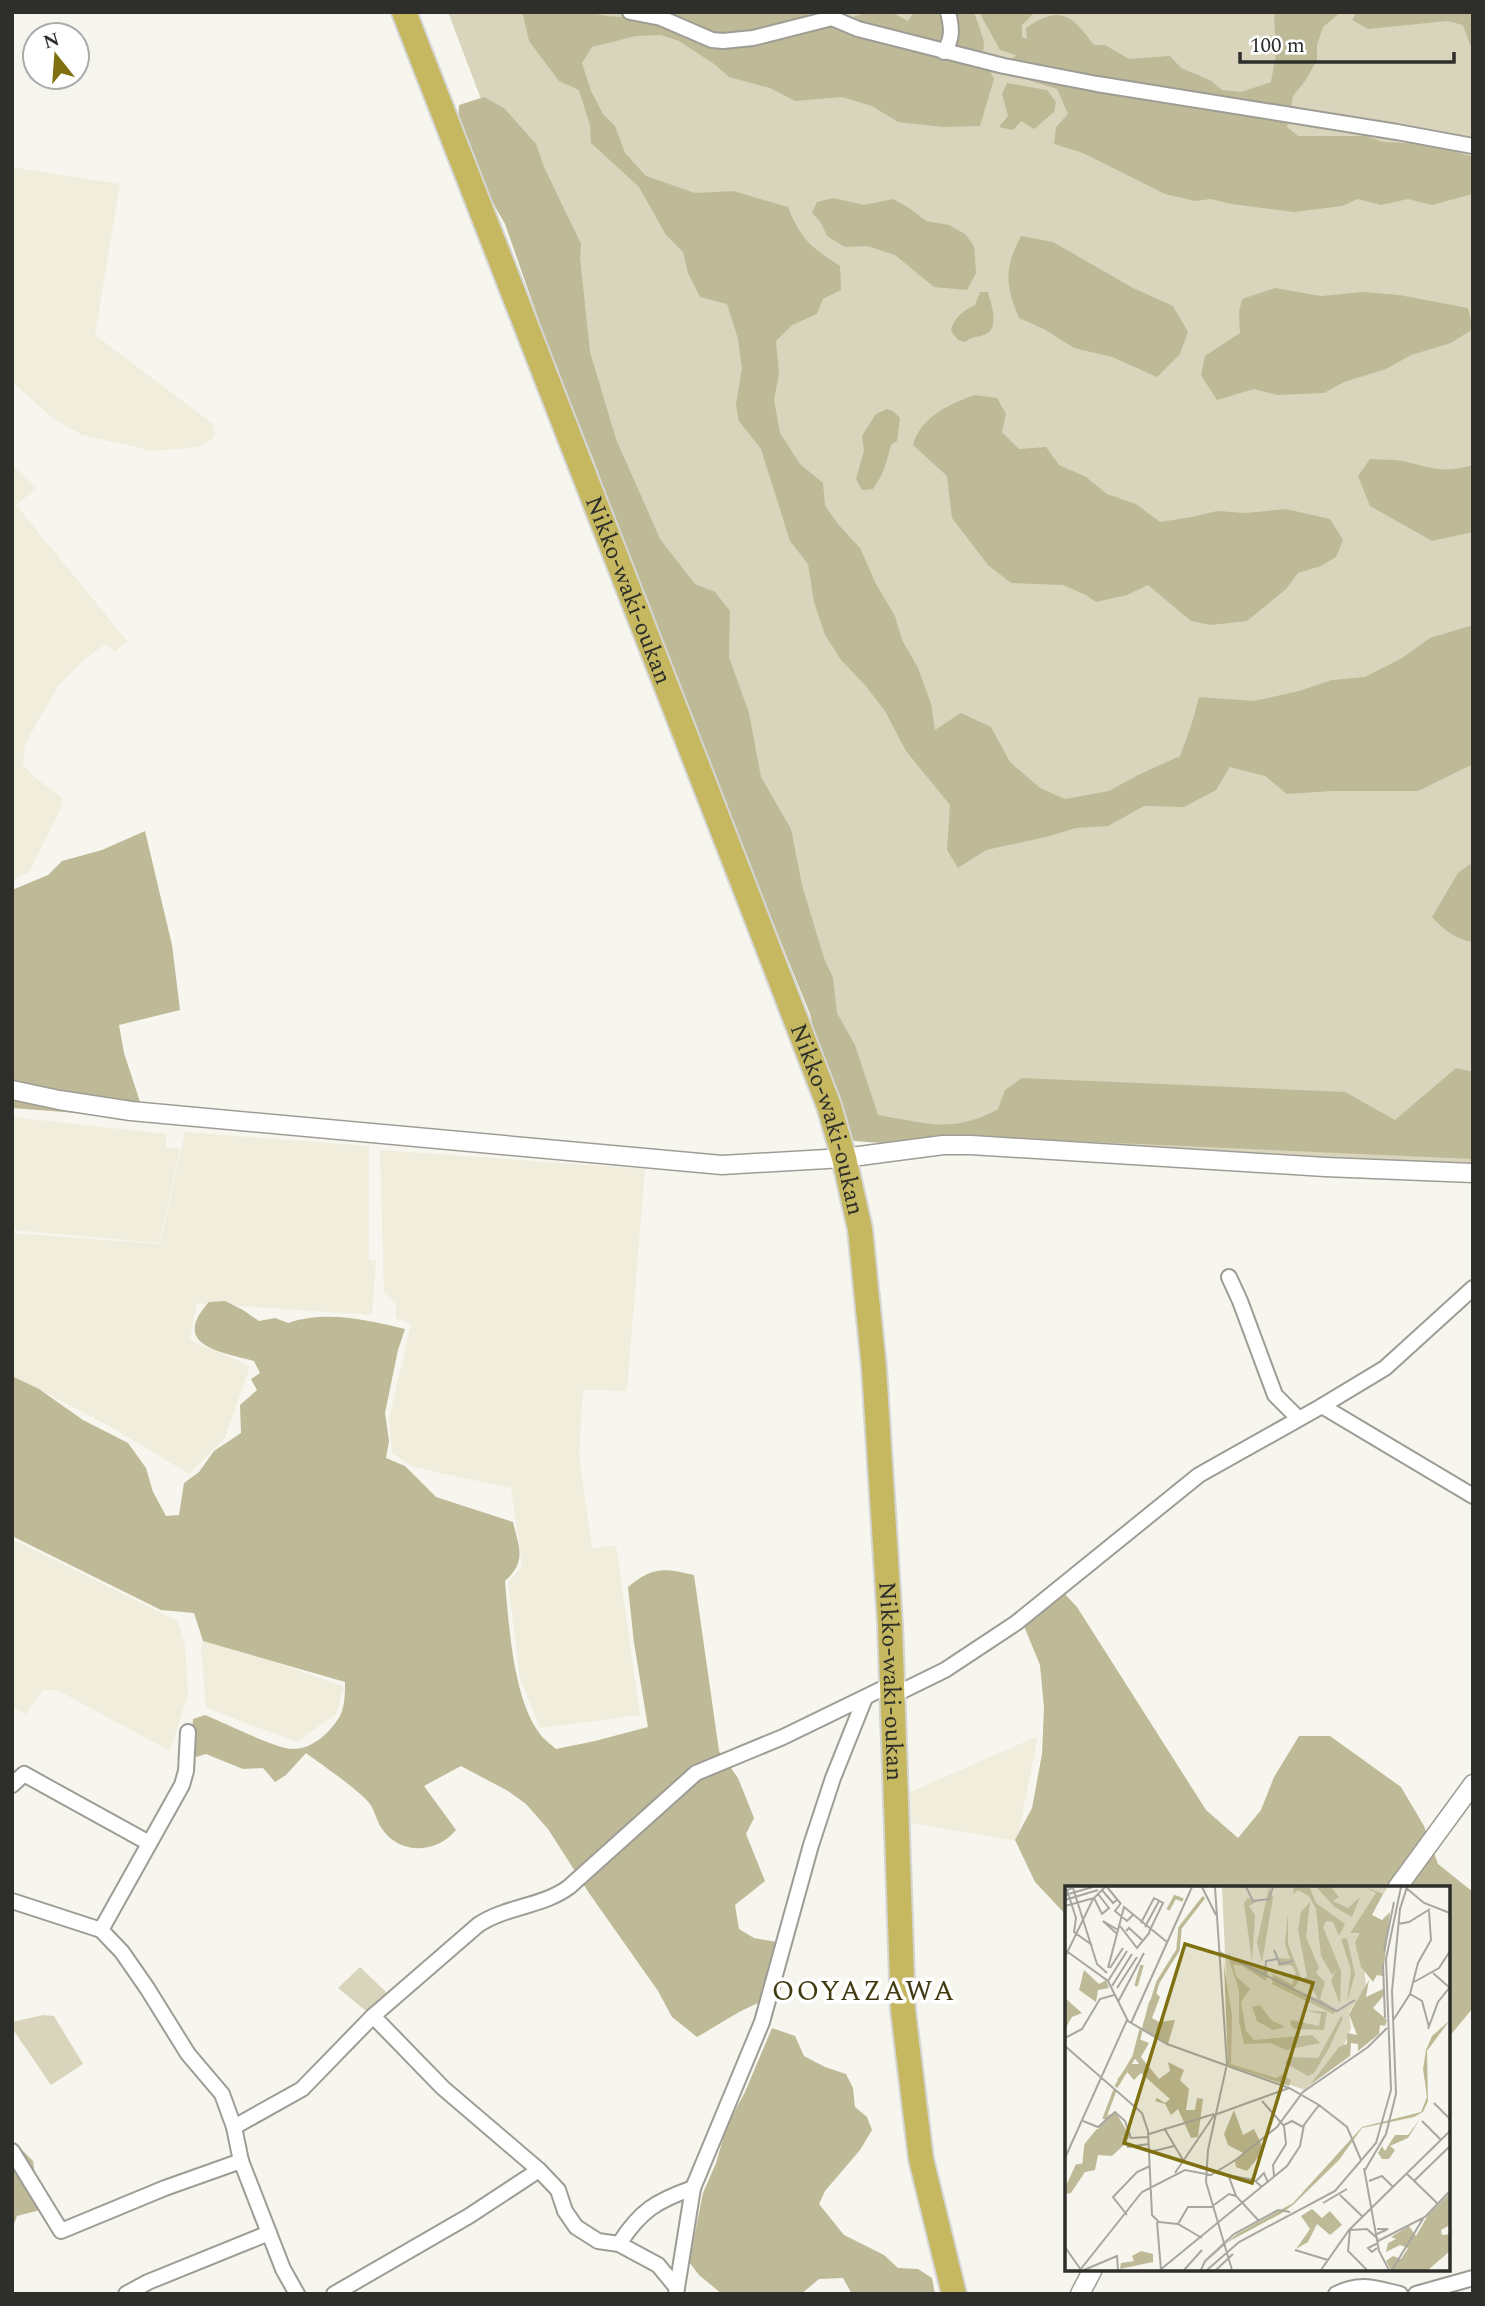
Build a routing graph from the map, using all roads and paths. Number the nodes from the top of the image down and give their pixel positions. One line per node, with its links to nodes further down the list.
1 (404, 12): 7 (highway, Nikko-waki-oukan)
2 (631, 12): 4 (street)
3 (948, 12): 4 (street)
4 (944, 52): 5 (street)
5 (1473, 146)
6 (12, 1090): 7 (street)
7 (844, 1158): 8 (street); 14 (highway, Nikko-waki-oukan)
8 (1473, 1173)
9 (1229, 1278): 12 (street)
10 (1473, 1287): 11 (street)
11 (1322, 1406): 12 (street); 13 (street)
12 (1298, 1418): 14 (street)
13 (1473, 1496)
14 (892, 1690): 15 (street); 37 (highway, Nikko-waki-oukan)
15 (865, 1698): 23 (street); 28 (street)
16 (188, 1732): 19 (street)
17 (1473, 1784): 20 (street)
18 (12, 1786): 19 (street)
19 (149, 1843): 22 (street)
20 (1398, 1886)
21 (12, 1901): 22 (street)
22 (101, 1930): 24 (street)
23 (373, 2017): 24 (street); 27 (street)
24 (234, 2127): 26 (street)
25 (12, 2151): 26 (street)
26 (241, 2161): 29 (street)
27 (538, 2170): 30 (street); 36 (street)
28 (693, 2188): 30 (street); 33 (street)
29 (269, 2233): 34 (street); 35 (street)
30 (619, 2244): 33 (street)
31 (1092, 2271): 38 (street)
32 (1473, 2278): 41 (street)
33 (677, 2291)
34 (126, 2294)
35 (297, 2294)
36 (334, 2294)
37 (954, 2294)
38 (1080, 2294)
39 (1336, 2294): 40 (street)
40 (1400, 2294)
41 (1416, 2294)

